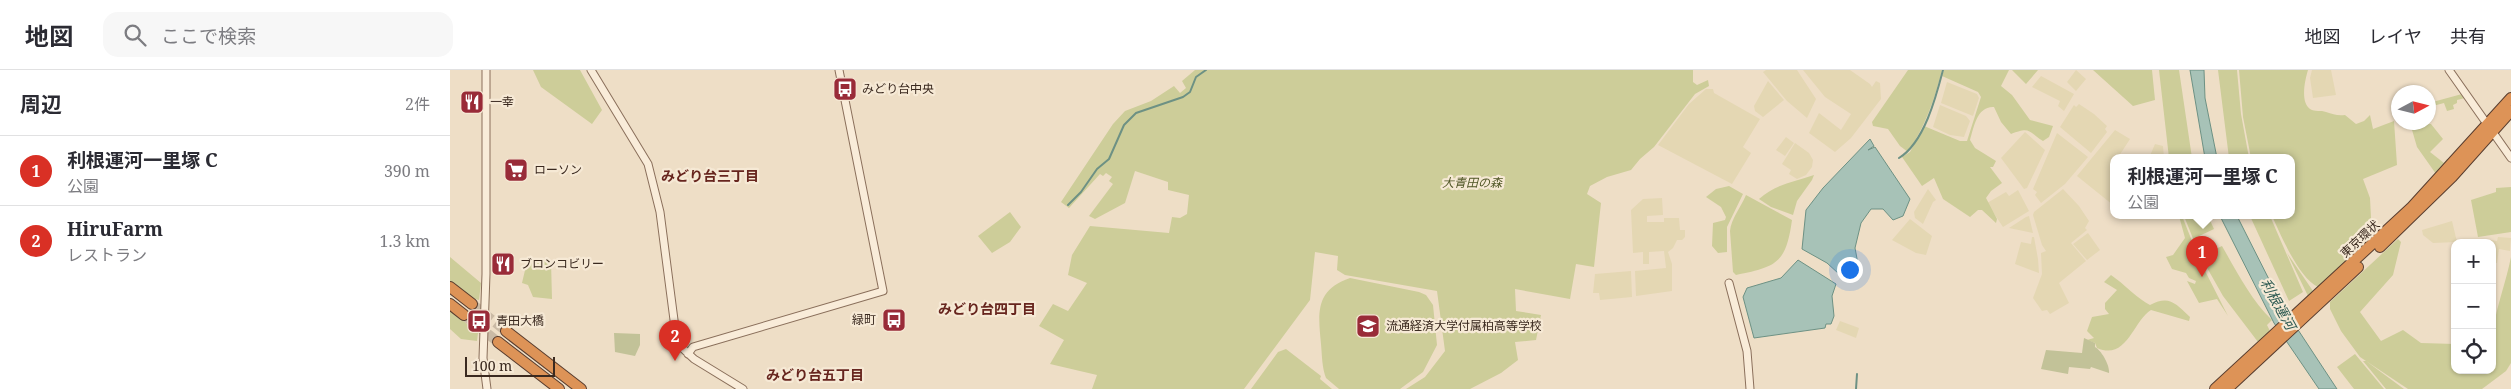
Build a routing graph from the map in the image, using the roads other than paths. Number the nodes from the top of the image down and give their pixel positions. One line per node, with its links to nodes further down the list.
1 (486, 70): 18 (street)
2 (591, 70): 16 (street)
3 (839, 70): 16 (street)
4 (2449, 70): 7 (street)
5 (2511, 98): 7 (highway, 東京環状)
6 (2511, 111): 7 (highway, 東京環状)
7 (2490, 129): 8 (street); 17 (highway, 東京環状)
8 (2511, 158)
9 (1729, 283): 22 (street)
10 (450, 287): 12 (highway)
11 (450, 304): 13 (highway)
12 (472, 304)
13 (464, 315)
14 (506, 332): 20 (highway)
15 (498, 342): 19 (highway)
16 (688, 354): 21 (street)
17 (2253, 359): 23 (highway, 東京環状); 24 (highway, 東京環状)
18 (487, 389)
19 (559, 389)
20 (581, 389)
21 (743, 389)
22 (1750, 389)
23 (2215, 389)
24 (2227, 389)

